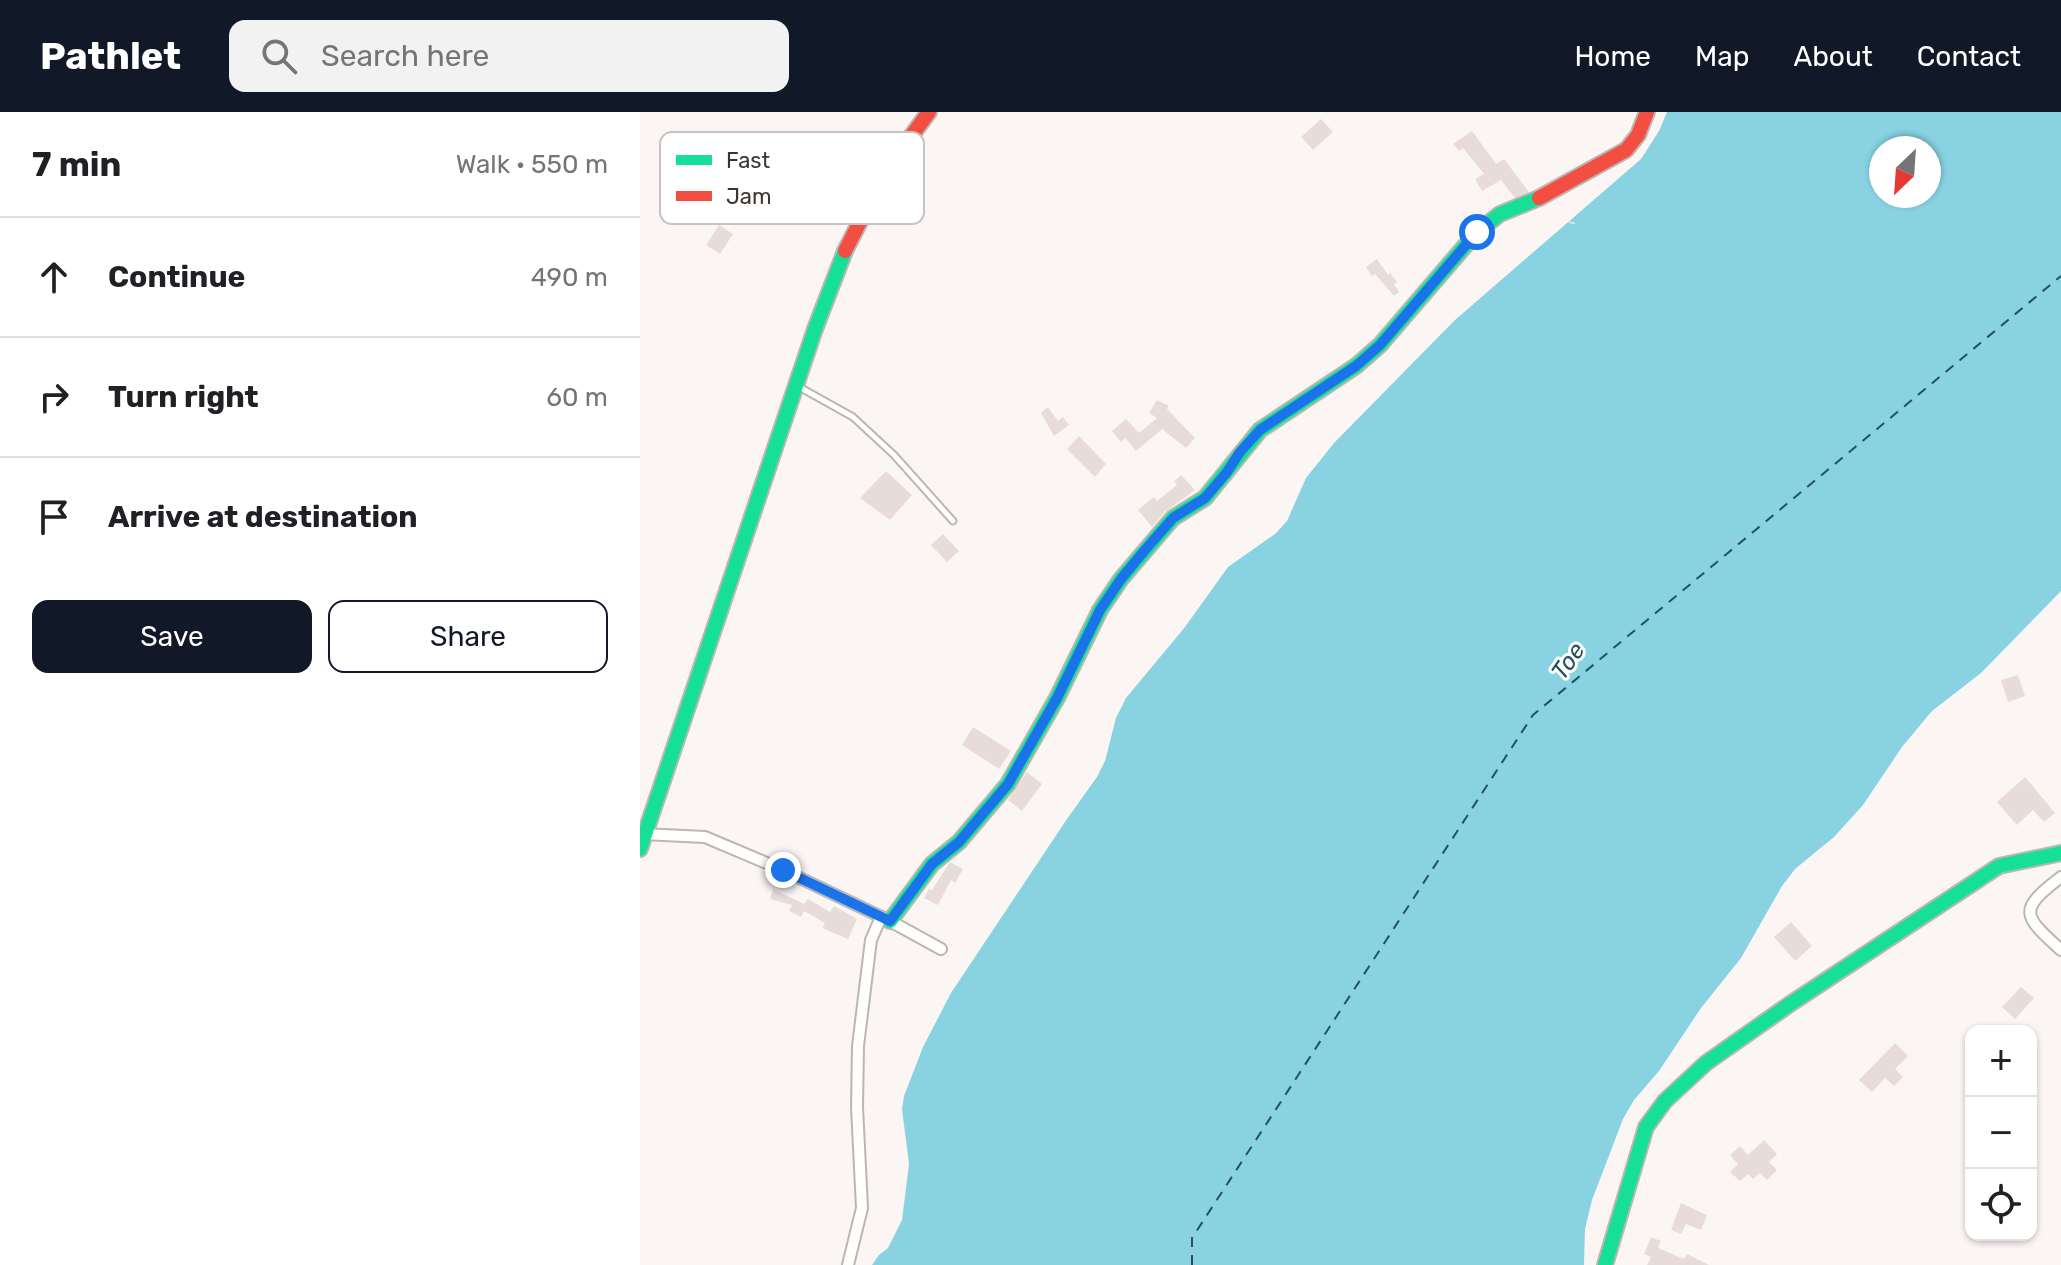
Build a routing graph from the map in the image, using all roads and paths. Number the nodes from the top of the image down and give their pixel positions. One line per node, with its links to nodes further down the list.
1 (929, 112): 3 (street)
2 (1647, 112): 12 (street)
3 (914, 132)
4 (1569, 222): 6 (path)
5 (858, 224): 7 (street)
6 (1581, 225)
7 (796, 385): 8 (lane); 9 (street)
8 (953, 521)
9 (642, 839): 12 (street)
10 (2061, 853): 16 (street)
11 (2061, 877): 14 (street)
12 (885, 919): 13 (street); 15 (street)
13 (941, 949)
14 (2061, 950)
15 (848, 1265)
16 (1605, 1265)

